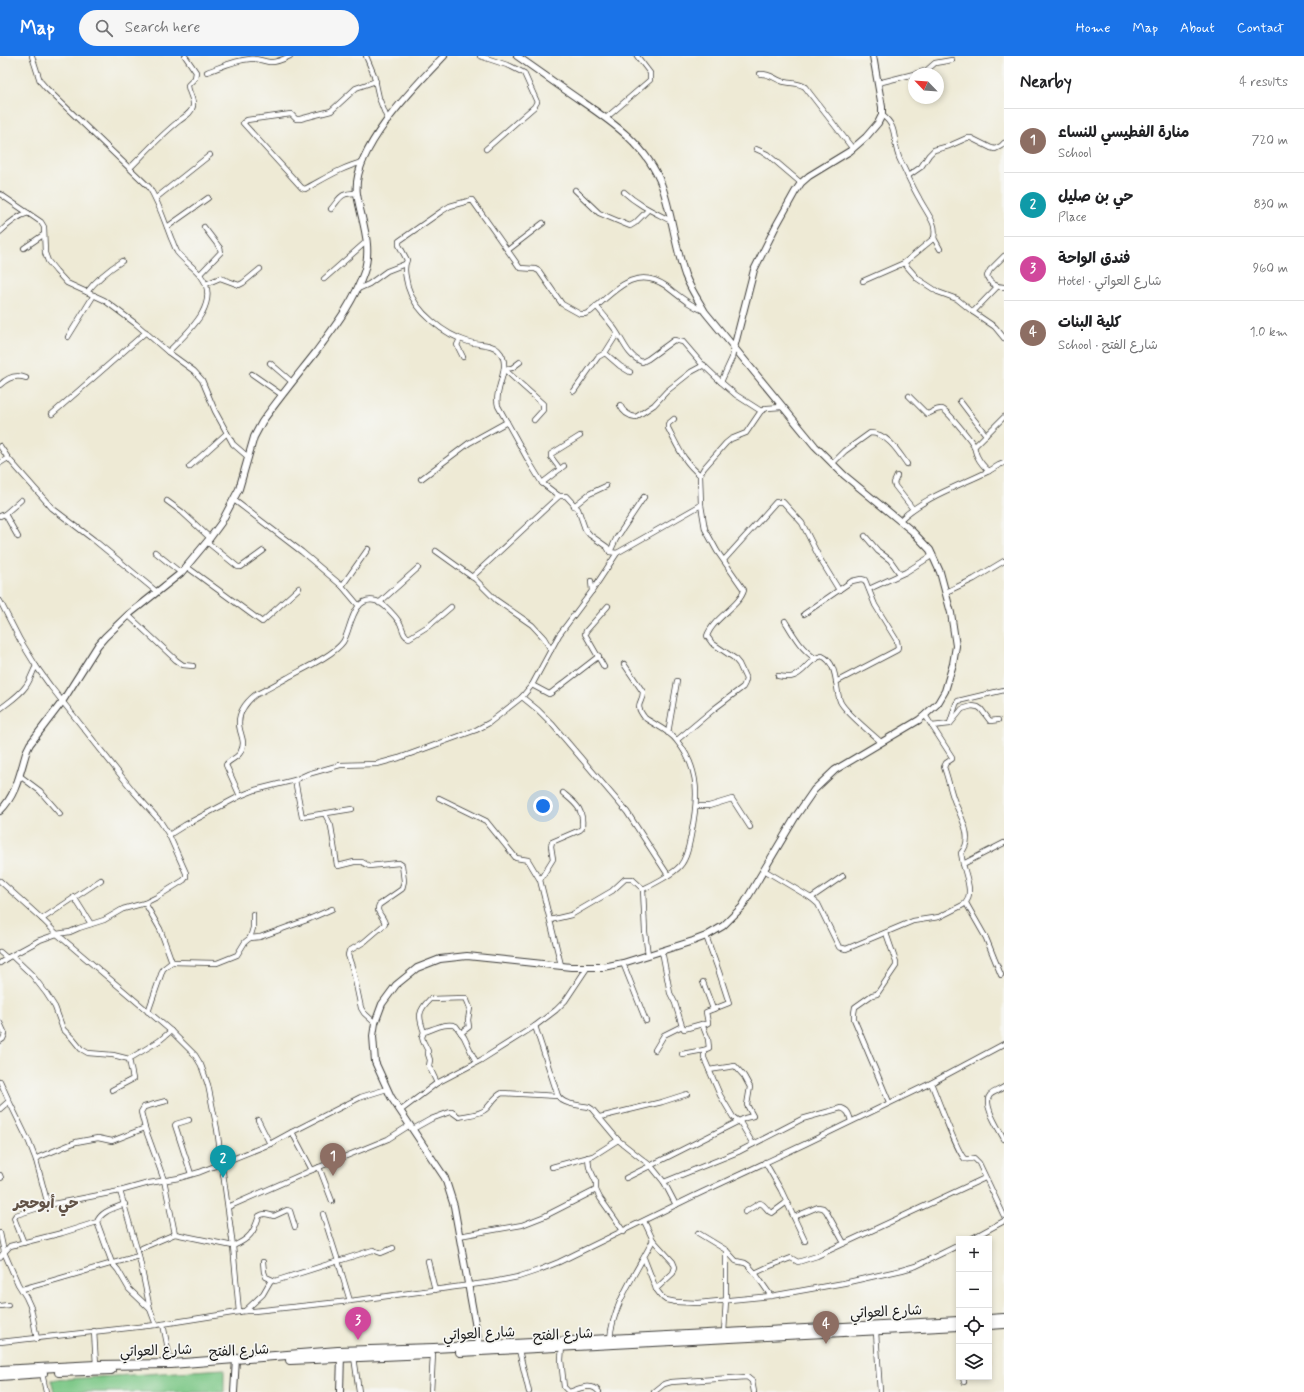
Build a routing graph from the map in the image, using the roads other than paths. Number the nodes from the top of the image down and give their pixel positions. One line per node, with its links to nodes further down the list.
1 (32, 56): 26 (street)
2 (185, 56): 26 (street)
3 (290, 56): 12 (street)
4 (366, 56): 15 (street)
5 (444, 56): 19 (street)
6 (480, 56): 22 (street)
7 (517, 56): 18 (street)
8 (637, 56): 18 (street)
9 (873, 56): 16 (street)
10 (952, 60): 11 (street)
11 (929, 68)
12 (208, 72)
13 (760, 74): 23 (street)
14 (908, 76): 16 (street)
15 (376, 81): 19 (street); 25 (street)
16 (878, 84): 17 (street)
17 (882, 115): 23 (street); 27 (street)
18 (606, 118): 38 (street)
19 (388, 121): 25 (street)
20 (1004, 143): 27 (street)
21 (756, 148): 28 (street)
22 (486, 149)
23 (853, 149): 28 (street)
24 (210, 155): 33 (street)
25 (363, 162): 31 (street)
26 (130, 168): 33 (street)
27 (908, 176): 44 (street)
28 (801, 183): 71 (street)
29 (575, 190): 36 (street)
30 (624, 192): 36 (street)
31 (357, 193): 35 (street); 45 (street)
32 (0, 194): 37 (street)
33 (156, 198): 40 (street)
34 (208, 198): 40 (street)
35 (331, 209)
36 (648, 210): 38 (street)
37 (28, 213): 42 (street); 43 (street)
38 (671, 221): 64 (street)
39 (543, 223): 48 (street)
40 (167, 227): 54 (street)
41 (204, 227): 54 (street)
42 (0, 232)
43 (43, 236): 46 (street); 61 (street)
44 (934, 238): 47 (street); 51 (street)
45 (367, 241): 55 (street); 60 (street)
46 (24, 248)
47 (940, 249)
48 (508, 250): 52 (street); 63 (street)
49 (1004, 256): 58 (street)
50 (122, 261): 61 (street)
51 (904, 263): 56 (street); 65 (street)
52 (405, 264): 60 (street); 70 (street)
53 (260, 269): 57 (street)
54 (200, 274): 57 (street)
55 (324, 279)
56 (863, 281)
57 (206, 284): 72 (street)
58 (997, 287): 59 (street); 65 (street)
59 (1004, 287)
60 (358, 289): 82 (street)
61 (87, 292): 62 (street)
62 (94, 295): 66 (street); 68 (street)
63 (596, 306): 64 (street); 67 (street)
64 (705, 312): 71 (street)
65 (973, 312): 69 (street)
66 (146, 332): 72 (street); 92 (street)
67 (617, 334): 73 (street); 77 (street)
68 (68, 336)
69 (1004, 338)
70 (460, 339): 74 (street); 78 (street)
71 (734, 348): 83 (street); 90 (street)
72 (168, 352): 97 (street)
73 (605, 352): 79 (street); 85 (street)
74 (463, 357)
75 (520, 362): 78 (street)
76 (270, 363): 82 (street)
77 (704, 365): 83 (street); 89 (street)
78 (504, 369): 95 (street); 96 (street)
79 (630, 372)
80 (252, 374): 86 (street)
81 (26, 378): 84 (street)
82 (292, 382): 86 (street)
83 (721, 382): 91 (street)
84 (0, 385)
85 (574, 391)
86 (282, 395): 102 (street)
87 (909, 396): 101 (street)
88 (960, 401): 98 (street)
89 (620, 405)
90 (782, 407): 91 (street); 106 (street)
91 (760, 411): 110 (street)
92 (52, 414)
93 (1004, 417): 98 (street)
94 (674, 419): 110 (street)
95 (534, 420)
96 (507, 422): 112 (street); 113 (street)
97 (228, 433): 102 (street); 108 (street)
98 (986, 435): 101 (street)
99 (580, 436): 113 (street)
100 (0, 446): 103 (street)
101 (974, 447): 109 (street)
102 (248, 457): 118 (street)
103 (8, 458): 104 (street); 149 (street)
104 (0, 463)
105 (1004, 463): 109 (street)
106 (832, 464): 107 (street); 125 (street)
107 (907, 464)
108 (189, 467)
109 (989, 471): 122 (street)
110 (700, 475): 120 (street)
111 (897, 476): 122 (street)
112 (421, 479)
113 (542, 482): 115 (street)
114 (606, 486): 121 (street)
115 (559, 496): 121 (street); 142 (street)
116 (644, 497): 133 (street)
117 (21, 500): 123 (street)
118 (234, 500): 128 (street); 144 (street)
119 (166, 501): 128 (street)
120 (700, 505): 134 (street); 136 (street)
121 (574, 506): 133 (street)
122 (913, 509): 125 (street)
123 (5, 514): 124 (street); 127 (street)
124 (0, 516)
125 (900, 520): 135 (street)
126 (865, 536): 141 (street)
127 (18, 537)
128 (208, 540): 130 (street); 138 (street)
129 (368, 549): 144 (street)
130 (263, 551)
131 (436, 551): 142 (street)
132 (155, 552): 140 (street)
133 (610, 552): 134 (street)
134 (617, 553): 148 (street)
135 (933, 556): 141 (street); 150 (street)
136 (724, 560): 146 (street); 179 (street)
137 (1004, 561): 150 (street)
138 (187, 567): 140 (street); 145 (street)
139 (418, 568): 152 (street)
140 (182, 573): 149 (street)
141 (900, 574): 147 (street)
142 (472, 577): 159 (street)
143 (591, 581): 148 (street)
144 (342, 586): 153 (street)
145 (299, 588)
146 (839, 590): 147 (street); 156 (street)
147 (869, 590): 168 (street)
148 (592, 591): 159 (street)
149 (157, 592): 157 (street)
150 (946, 592): 174 (street)
151 (0, 601): 163 (street)
152 (380, 603): 153 (street); 155 (street)
153 (359, 606): 184 (street)
154 (608, 606): 160 (street)
155 (451, 607)
156 (804, 614)
157 (128, 615): 164 (street); 172 (street)
158 (785, 621): 161 (street)
159 (550, 650): 169 (street)
160 (598, 656): 165 (street); 169 (street)
161 (816, 658): 166 (street); 168 (street)
162 (624, 664): 178 (street)
163 (36, 666): 172 (street); 173 (street)
164 (193, 666)
165 (604, 667)
166 (778, 676)
167 (677, 681): 178 (street)
168 (836, 682): 180 (street)
169 (532, 685): 171 (street)
170 (1004, 690): 176 (street)
171 (522, 698): 182 (street); 196 (street)
172 (62, 702): 181 (street); 192 (street)
173 (0, 709)
174 (925, 715): 177 (street); 180 (street)
175 (998, 720): 176 (street)
176 (950, 724): 177 (street)
177 (932, 726): 194 (street)
178 (668, 733): 179 (street)
179 (677, 740): 186 (street)
180 (881, 742): 195 (street)
181 (20, 776): 188 (street); 189 (street)
182 (295, 780): 184 (street); 190 (street)
183 (563, 793): 199 (street)
184 (240, 796): 192 (street)
185 (440, 798): 199 (street)
186 (697, 806): 191 (street); 196 (street)
187 (352, 809): 190 (street)
188 (0, 811)
189 (60, 814)
190 (325, 814): 230 (street)
191 (750, 827)
192 (169, 835): 204 (street)
193 (1004, 843): 194 (street)
194 (963, 864): 205 (street)
195 (764, 870): 203 (street); 213 (street)
196 (668, 875): 201 (street)
197 (843, 876): 203 (street)
198 (101, 880): 202 (street)
199 (540, 880): 209 (street)
200 (0, 881): 208 (street)
201 (643, 889): 209 (street); 217 (street)
202 (74, 897): 208 (street); 210 (street)
203 (811, 898): 211 (street)
204 (145, 903): 210 (street); 219 (street)
205 (966, 903): 211 (street); 224 (street)
206 (332, 909): 214 (street)
207 (253, 914): 214 (street)
208 (42, 919): 212 (street)
209 (550, 920): 222 (street)
210 (91, 924): 212 (street)
211 (886, 933): 255 (street)
212 (57, 934): 218 (street); 227 (street)
213 (706, 936): 215 (street); 226 (street)
214 (250, 938): 219 (street)
215 (661, 951): 217 (street); 233 (street)
216 (0, 952): 218 (street)
217 (648, 955): 221 (street)
218 (9, 957): 220 (street); 242 (street)
219 (172, 962): 227 (street)
220 (0, 963)
221 (623, 963): 223 (street); 228 (street)
222 (561, 965): 223 (street); 230 (street)
223 (587, 968): 232 (street)
224 (1001, 975)
225 (704, 982): 226 (street)
226 (713, 1009): 231 (street)
227 (148, 1012): 234 (street)
228 (646, 1021)
229 (0, 1023): 237 (street)
230 (375, 1023): 249 (street)
231 (702, 1024): 233 (street); 240 (street)
232 (535, 1026): 243 (street); 252 (street)
233 (682, 1026): 239 (street)
234 (171, 1031): 242 (street); 273 (street)
235 (424, 1032): 236 (street); 236 (street); 247 (street)
236 (461, 1033): 243 (street)
237 (0, 1041)
238 (1004, 1044): 246 (street)
239 (655, 1050)
240 (704, 1050): 241 (street); 244 (street)
241 (682, 1054)
242 (129, 1059): 250 (street)
243 (476, 1062): 247 (street)
244 (709, 1070): 262 (street); 262 (street)
245 (0, 1081): 253 (street)
246 (931, 1082): 255 (street); 280 (street)
247 (437, 1083): 257 (street)
248 (1004, 1087): 266 (street)
249 (387, 1089): 257 (street); 265 (street)
250 (112, 1090)
251 (687, 1094): 258 (street)
252 (558, 1096): 258 (street); 263 (street)
253 (9, 1101): 256 (street); 271 (street)
254 (166, 1101): 264 (street)
255 (889, 1102): 261 (street)
256 (0, 1108)
257 (400, 1111): 263 (street)
258 (600, 1117): 267 (street)
259 (189, 1120): 278 (street)
260 (258, 1120): 268 (street)
261 (852, 1121): 269 (street); 272 (street)
262 (740, 1122): 269 (street); 274 (street)
263 (411, 1127): 275 (street); 303 (street)
264 (145, 1128): 271 (street); 281 (street)
265 (292, 1132): 268 (street); 277 (street)
266 (1004, 1139)
267 (618, 1140): 270 (street); 274 (street)
268 (270, 1144): 273 (street)
269 (753, 1144): 282 (street)
270 (588, 1158): 276 (street); 283 (street)
271 (36, 1160): 288 (street)
272 (765, 1162): 286 (street); 289 (street)
273 (222, 1164): 278 (street); 290 (street)
274 (651, 1166): 279 (street); 282 (street)
275 (319, 1168): 277 (street); 285 (street)
276 (552, 1168)
277 (312, 1170): 290 (street)
278 (191, 1174): 281 (street)
279 (626, 1178)
280 (985, 1178): 293 (street); 308 (street)
281 (164, 1180): 284 (street); 302 (street)
282 (664, 1182): 289 (street)
283 (596, 1190): 299 (street); 303 (street)
284 (120, 1191): 287 (street); 288 (street)
285 (332, 1202)
286 (787, 1202): 291 (street); 294 (street)
287 (125, 1204): 297 (street); 315 (street)
288 (48, 1205): 307 (street)
289 (676, 1205): 296 (street)
290 (228, 1207): 309 (street)
291 (744, 1212)
292 (323, 1214): 318 (street)
293 (1004, 1216)
294 (794, 1217): 306 (street); 308 (street)
295 (1004, 1220): 304 (street)
296 (644, 1221): 299 (street); 305 (street)
297 (97, 1222): 307 (street); 321 (street)
298 (294, 1227): 309 (street)
299 (624, 1232): 324 (street)
300 (0, 1233): 314 (street)
301 (698, 1233): 313 (street)
302 (175, 1234): 309 (street); 311 (street)
303 (459, 1236): 324 (street)
304 (976, 1236)
305 (653, 1240): 317 (street); 325 (street)
306 (805, 1241)
307 (24, 1243): 314 (street)
308 (844, 1243): 322 (street)
309 (233, 1246): 335 (street)
310 (956, 1246): 328 (street)
311 (142, 1248)
312 (394, 1248): 318 (street)
313 (726, 1250): 322 (street); 329 (street)
314 (4, 1252): 316 (street); 326 (street)
315 (139, 1256): 321 (street); 333 (street)
316 (0, 1257)
317 (644, 1258): 325 (street); 349 (street)
318 (338, 1261): 323 (street); 330 (street)
319 (428, 1261): 327 (street)
320 (263, 1262): 323 (street)
321 (112, 1263): 326 (street); 333 (street)
322 (755, 1273): 328 (street)
323 (271, 1280): 334 (street)
324 (467, 1285): 327 (street); 353 (street)
325 (656, 1289): 329 (street)
326 (22, 1290): 350 (street)
327 (435, 1290): 330 (street)
328 (771, 1296): 329 (street)
329 (726, 1300): 346 (street)
330 (350, 1301): 334 (street)
331 (8, 1305): 332 (street)
332 (0, 1306)
333 (150, 1309): 341 (street)
334 (245, 1311): 335 (street)
335 (239, 1312): 339 (street)
336 (1004, 1318): 337 (main road)
337 (992, 1319)
338 (956, 1321): 343 (main road, شارع العواتي)
339 (163, 1324): 341 (street); 359 (street)
340 (1004, 1324): 342 (main road)
341 (156, 1325): 345 (street)
342 (992, 1325)
343 (922, 1326): 344 (main road, شارع الفتح); 347 (main road, شارع الفتح); 348 (main road, شارع العواتي)
344 (956, 1326)
345 (94, 1331): 350 (street); 360 (street)
346 (724, 1332): 348 (main road, شارع العواتي); 349 (main road, شارع العواتي)
347 (876, 1332): 348 (main road, شارع الفتح); 375 (street)
348 (788, 1333): 352 (main road, شارع الفتح)
349 (610, 1338): 352 (main road, شارع العواتي)
350 (37, 1339): 351 (street)
351 (0, 1342)
352 (562, 1344): 353 (main road, شارع العواتي); 354 (main road, شارع الفتح); 372 (street)
353 (479, 1349): 354 (main road, شارع الفتح); 355 (main road, شارع العواتي); 356 (main road, شارع الفتح)
354 (519, 1350): 371 (street)
355 (339, 1354): 357 (main road, شارع الفتح); 358 (main road, شارع العواتي); 367 (street); 368 (street)
356 (433, 1354): 357 (main road, شارع الفتح); 370 (street)
357 (354, 1357): 369 (street)
358 (233, 1362): 359 (main road, شارع العواتي); 362 (main road, شارع الفتح); 365 (street); 366 (street)
359 (171, 1364): 360 (main road, شارع العواتي)
360 (96, 1365): 361 (main road, شارع العواتي)
361 (0, 1370)
362 (42, 1373): 363 (main road, شارع الفتح); 364 (street)
363 (0, 1376)
364 (46, 1392)
365 (231, 1392)
366 (234, 1392)
367 (336, 1392)
368 (340, 1392)
369 (360, 1392)
370 (431, 1392)
371 (529, 1392)
372 (599, 1392)
373 (654, 1392): 374 (street)
374 (754, 1392)
375 (880, 1392)

